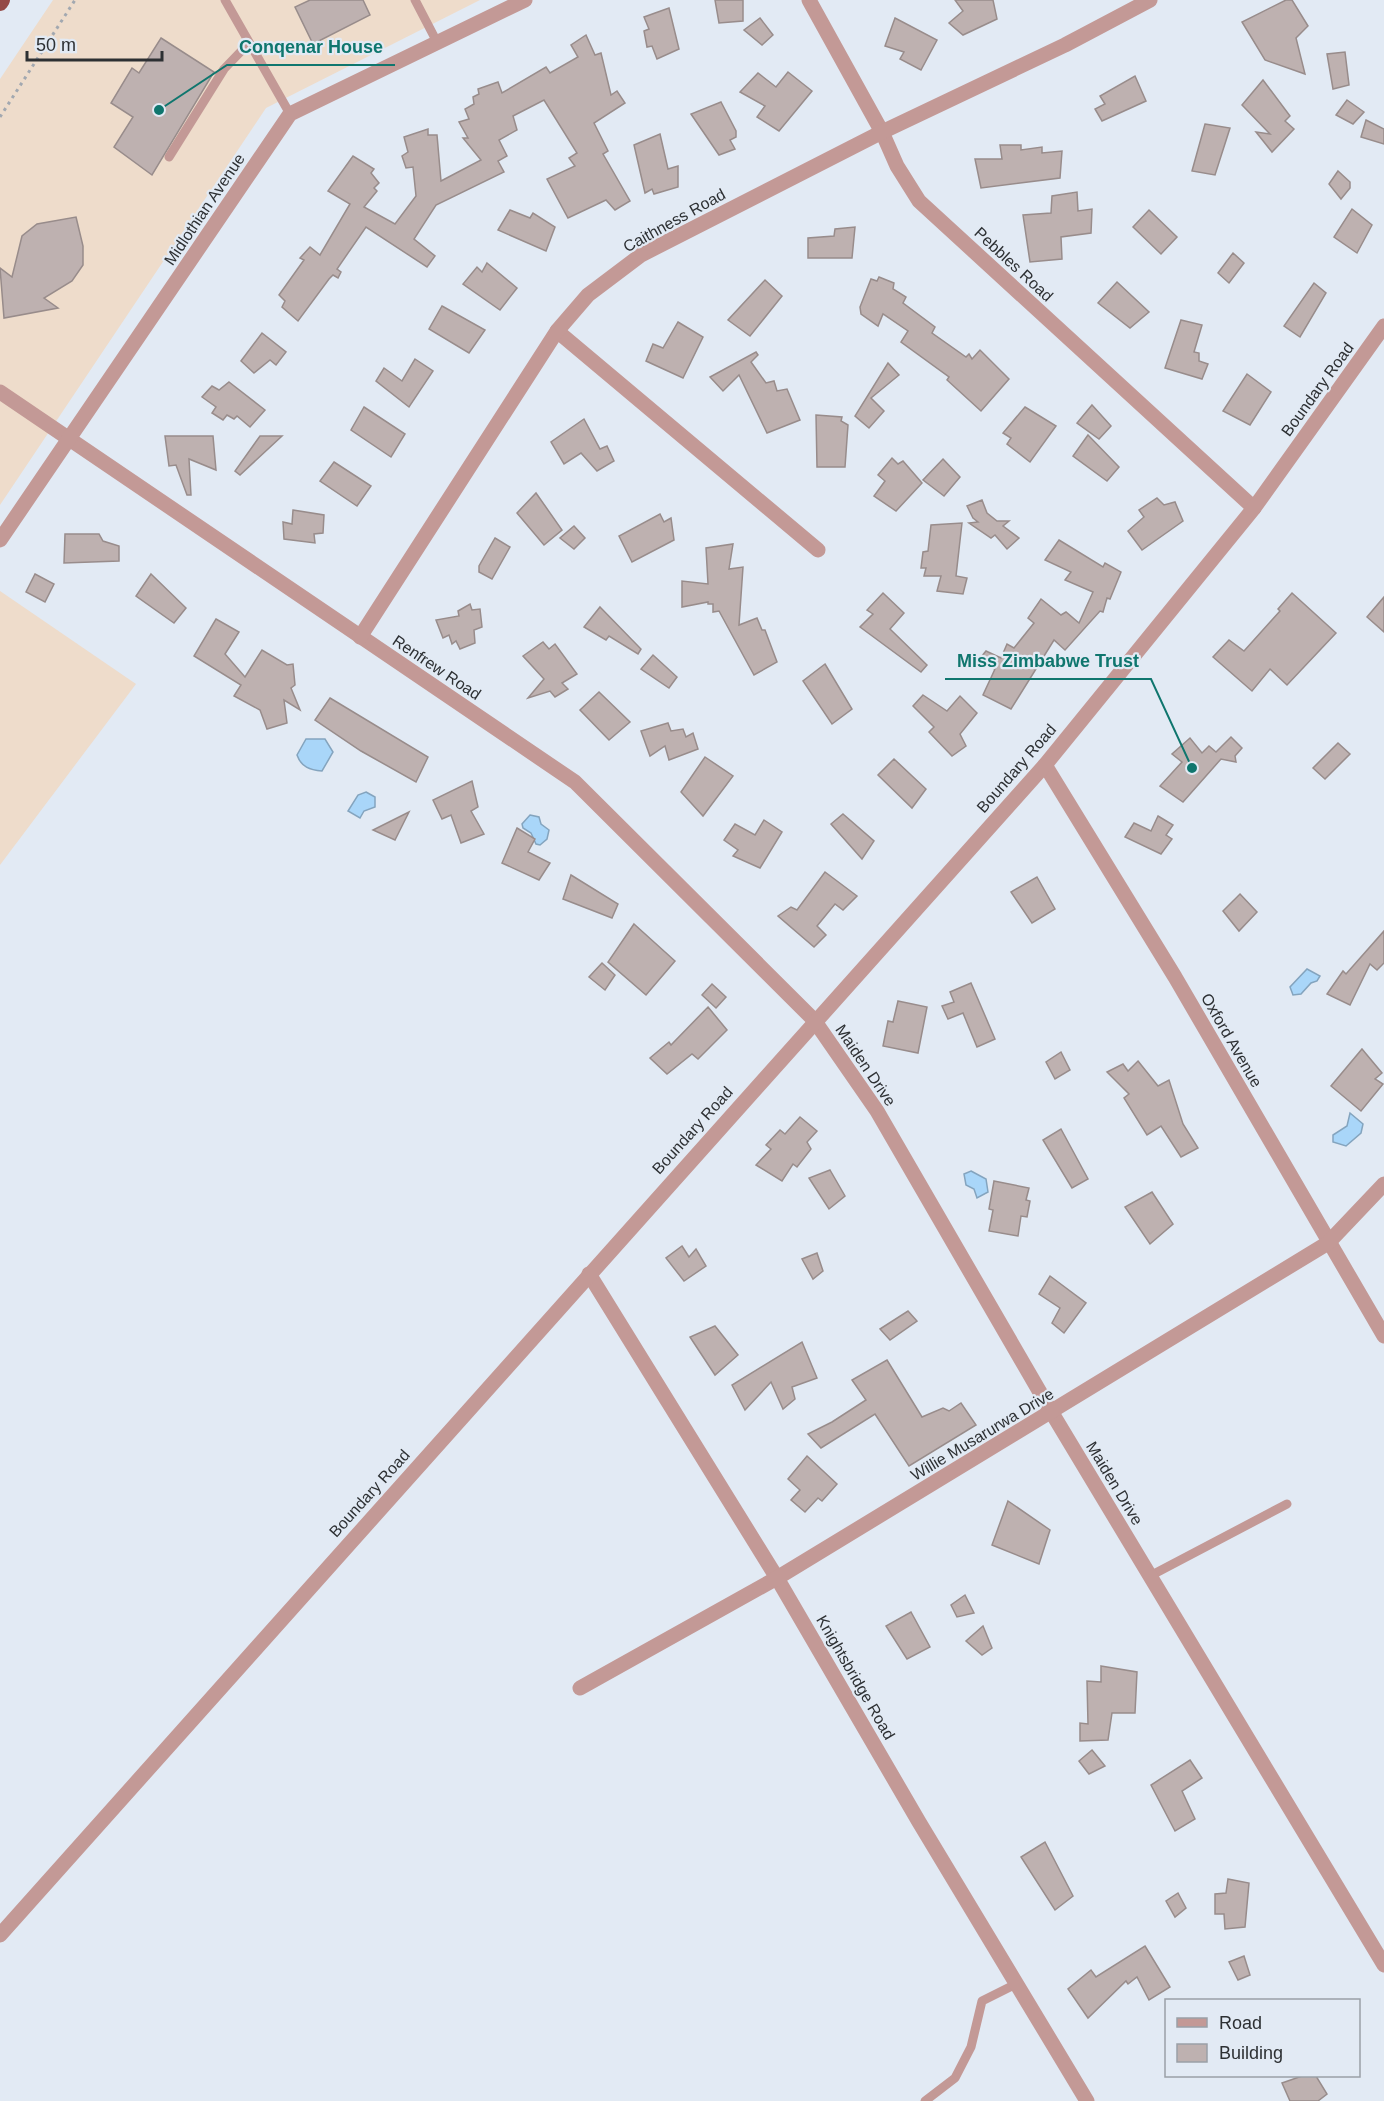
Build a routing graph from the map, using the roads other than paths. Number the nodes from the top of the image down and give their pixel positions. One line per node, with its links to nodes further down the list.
1 (225, 0): 6 (lane)
2 (416, 0): 7 (lane)
3 (525, 0): 7 (street)
4 (809, 0): 9 (street, Pebbles Road)
5 (1150, 0): 9 (street, Caithness Road)
6 (249, 43): 8 (lane); 10 (lane)
7 (438, 44): 8 (street)
8 (290, 114): 14 (street, Midlothian Avenue)
9 (882, 132): 11 (street, Caithness Road); 15 (street, Pebbles Road)
10 (169, 157)
11 (556, 331): 17 (street); 18 (street, Caithness Road)
12 (1382, 334): 15 (street, Boundary Road)
13 (0, 392): 14 (street, Renfrew Road)
14 (70, 438): 16 (street, Midlothian Avenue); 18 (street, Renfrew Road)
15 (1254, 508): 19 (street, Boundary Road)
16 (0, 540)
17 (818, 550)
18 (360, 637): 20 (street, Renfrew Road)
19 (1045, 765): 20 (street, Boundary Road); 22 (street, Oxford Avenue)
20 (814, 1020): 23 (street, Boundary Road); 25 (street, Maiden Drive)
21 (1383, 1188): 22 (street, Willie Musarurwa Drive)
22 (1328, 1243): 24 (street, Oxford Avenue); 25 (street, Willie Musarurwa Drive)
23 (589, 1274): 28 (street, Knightsbridge Road); 30 (street, Boundary Road)
24 (1384, 1336)
25 (1052, 1413): 27 (street, Maiden Drive); 28 (street, Willie Musarurwa Drive)
26 (1287, 1504): 27 (lane)
27 (1150, 1576): 31 (street, Maiden Drive)
28 (777, 1578): 29 (street, Willie Musarurwa Drive); 32 (street, Knightsbridge Road)
29 (579, 1688)
30 (0, 1935)
31 (1384, 1965)
32 (1016, 1984): 33 (lane); 34 (street, Knightsbridge Road)
33 (925, 2101)
34 (1087, 2101)

